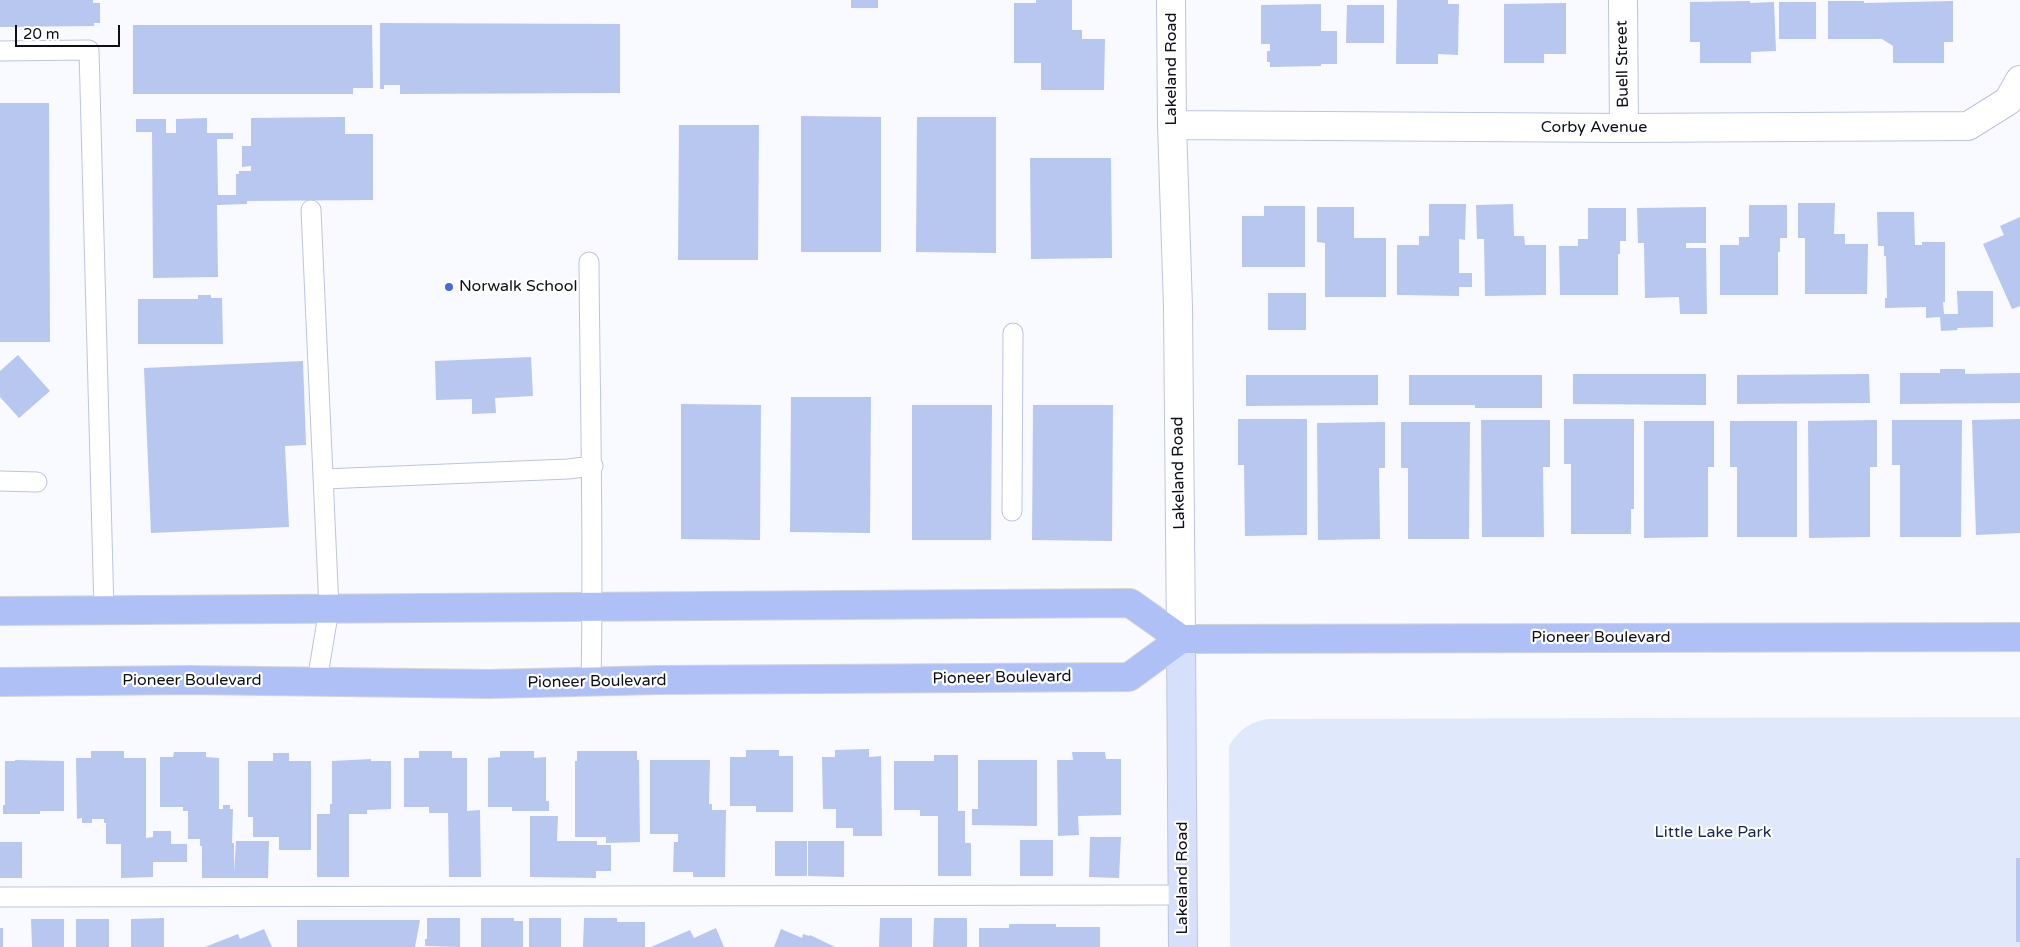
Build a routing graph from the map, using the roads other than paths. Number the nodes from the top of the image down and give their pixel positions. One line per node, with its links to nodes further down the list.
1 (1172, 0): 5 (street, Lakeland Road)
2 (1623, 0): 6 (street, Buell Street)
3 (0, 51): 17 (lane)
4 (2014, 90): 6 (street, Corby Avenue)
5 (1172, 125): 6 (street, Corby Avenue); 20 (street, Lakeland Road)
6 (1624, 128)
7 (312, 210): 11 (lane)
8 (589, 262): 10 (lane)
9 (1013, 333): 14 (lane)
10 (593, 466): 11 (lane); 15 (lane)
11 (324, 479): 16 (lane)
12 (0, 481): 13 (lane)
13 (37, 482)
14 (1012, 511)
15 (593, 607): 16 (main road); 20 (main road); 23 (lane)
16 (329, 609): 17 (main road); 21 (lane)
17 (104, 610): 18 (main road)
18 (0, 611)
19 (2020, 637): 20 (main road, Pioneer Boulevard)
20 (1181, 639): 23 (main road, Pioneer Boulevard); 24 (street, Lakeland Road)
21 (317, 681): 22 (main road, Pioneer Boulevard); 23 (main road, Pioneer Boulevard)
22 (0, 682)
23 (592, 682)
24 (1183, 895): 25 (lane); 26 (street, Lakeland Road)
25 (0, 897)
26 (1183, 947)

